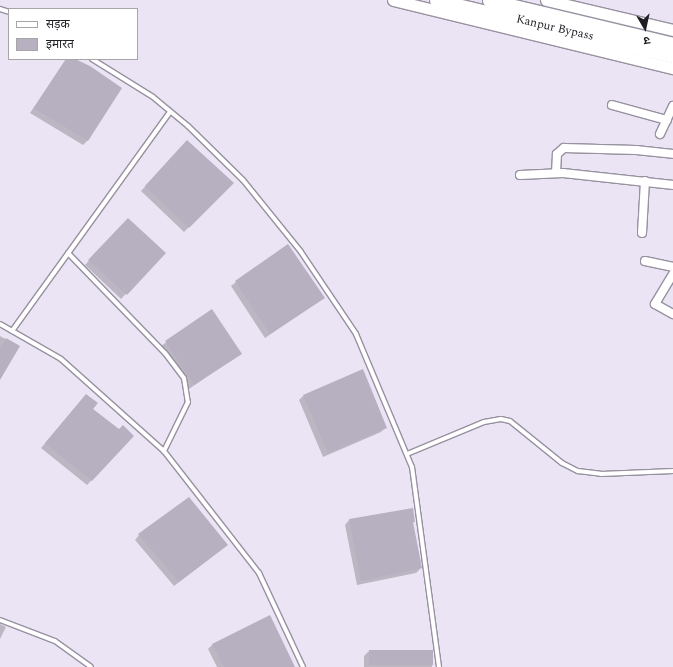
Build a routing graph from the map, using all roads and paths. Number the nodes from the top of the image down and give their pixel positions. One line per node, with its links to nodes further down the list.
1 (393, 0): 10 (main road)
2 (436, 0): 8 (highway, Kanpur Bypass)
3 (489, 0): 7 (highway, Kanpur Bypass)
4 (546, 0): 5 (main road)
5 (575, 3): 6 (main road)
6 (673, 30)
7 (673, 44)
8 (673, 56)
9 (94, 60): 13 (lane)
10 (673, 68)
11 (612, 104): 14 (street)
12 (673, 106): 14 (street)
13 (170, 112): 22 (lane); 30 (lane)
14 (670, 117): 15 (street)
15 (660, 134)
16 (673, 154): 17 (street)
17 (556, 173): 18 (street); 19 (street)
18 (520, 175)
19 (645, 182): 20 (street); 21 (street)
20 (673, 185)
21 (642, 233)
22 (68, 253): 28 (lane); 29 (lane)
23 (645, 261): 24 (street)
24 (673, 267)
25 (673, 274): 26 (street)
26 (673, 314)
27 (0, 324): 28 (lane)
28 (12, 331): 29 (lane)
29 (164, 451): 34 (lane)
30 (407, 454): 31 (lane); 35 (lane)
31 (673, 471)
32 (0, 620): 33 (lane)
33 (91, 667)
34 (304, 667)
35 (439, 667)

